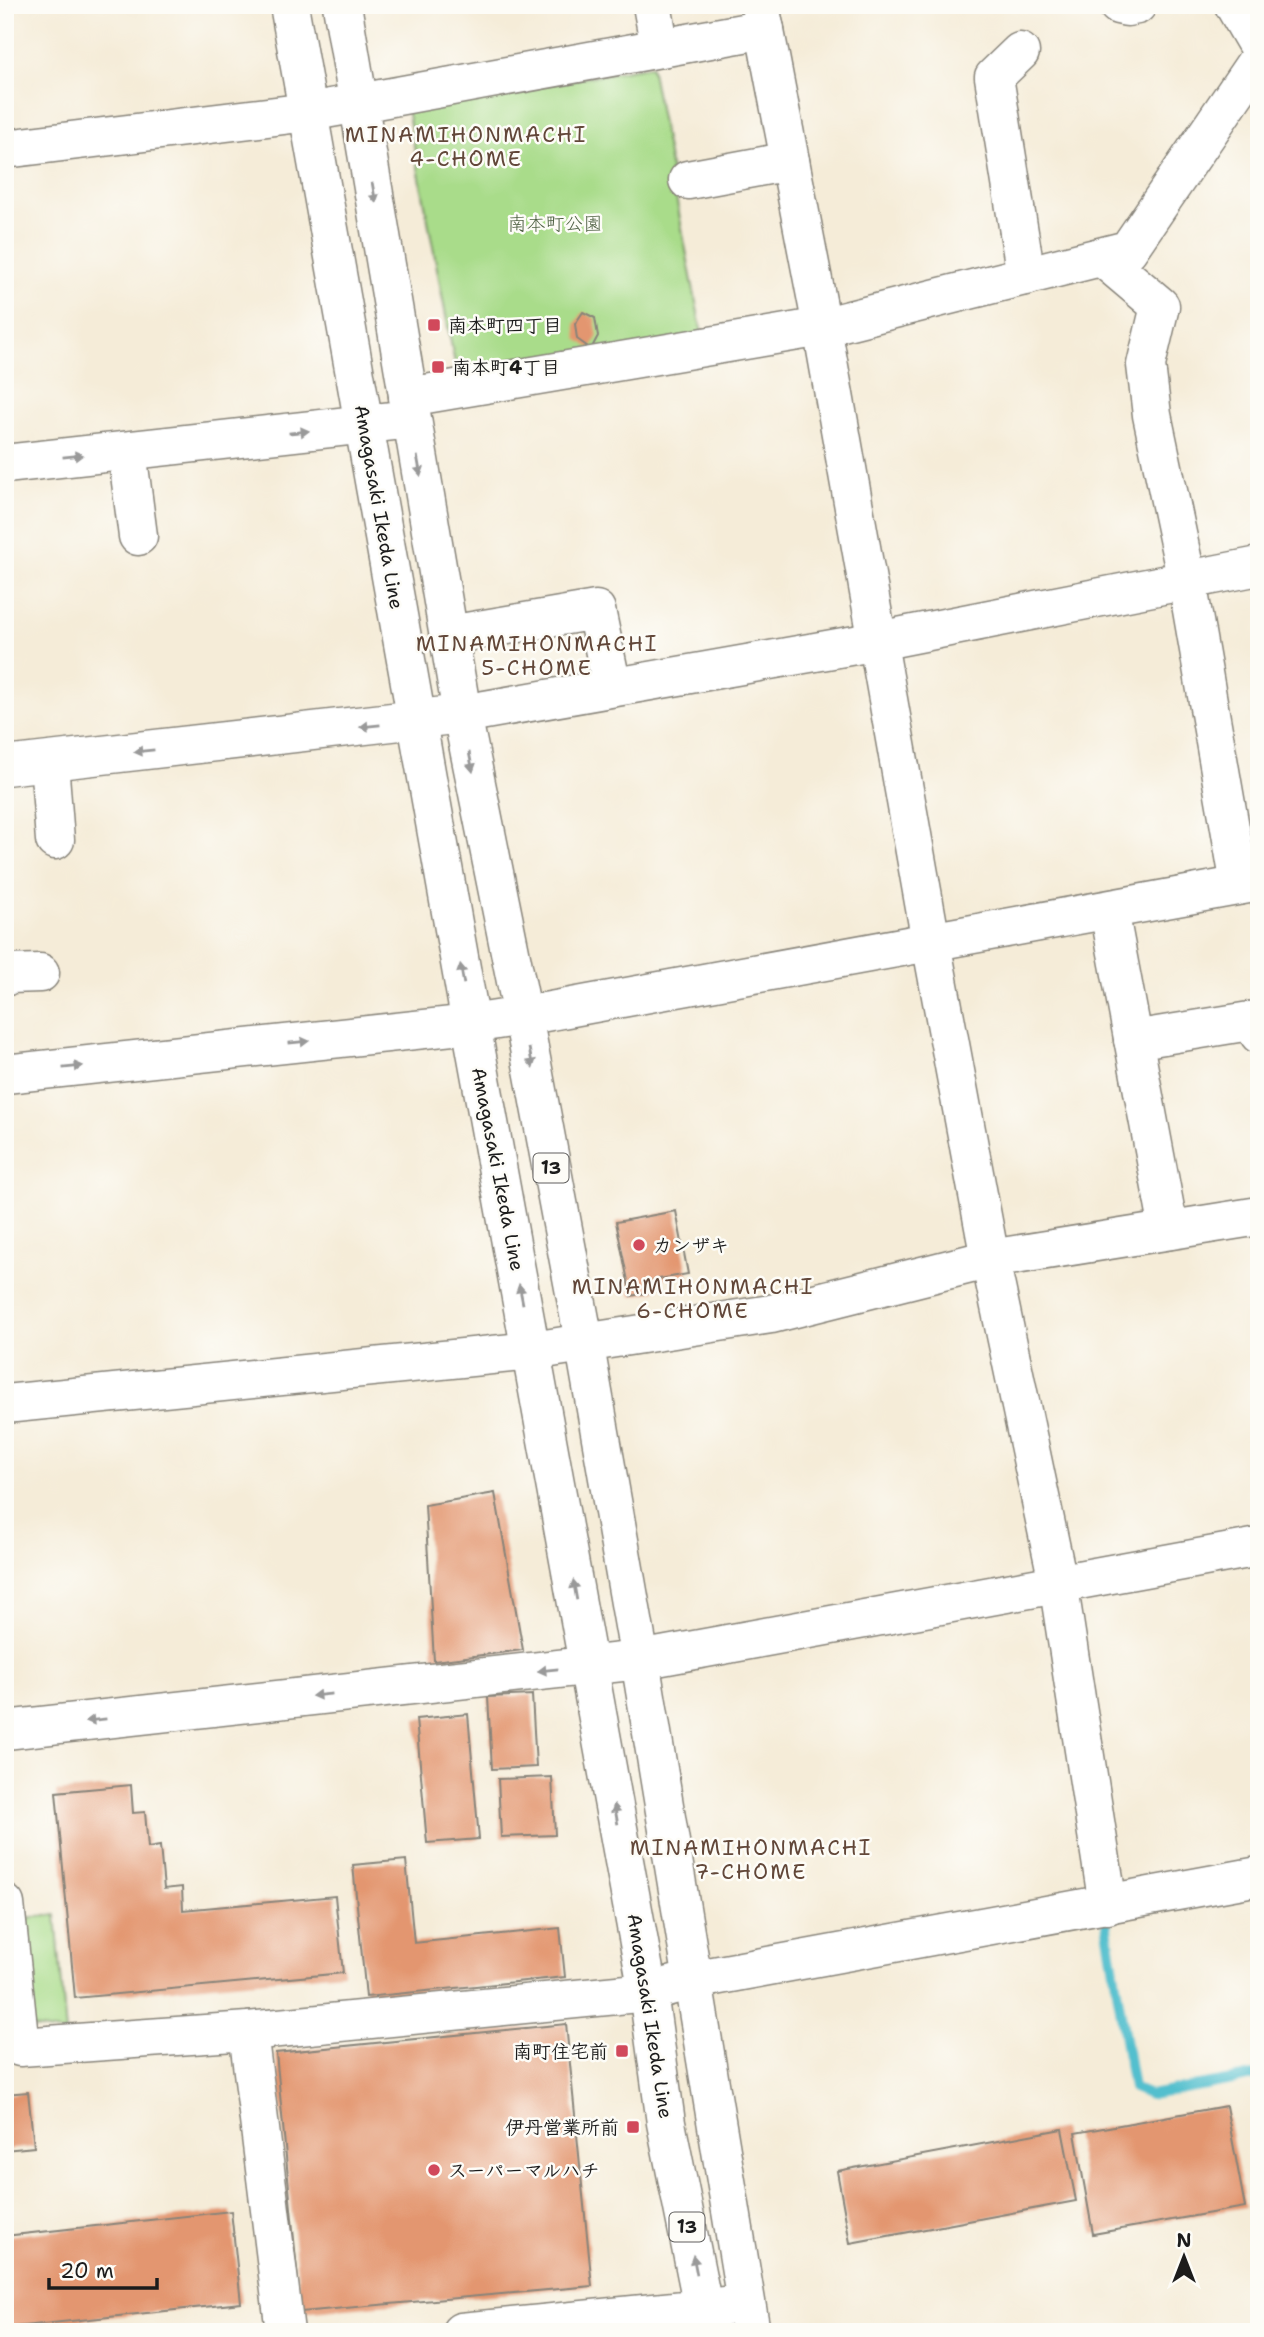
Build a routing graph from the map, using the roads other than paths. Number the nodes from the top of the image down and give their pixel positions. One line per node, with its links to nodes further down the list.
1 (289, 5): 13 (street, Amagasaki Ikeda Line / 13)
2 (342, 5): 12 (street, 13)
3 (652, 5): 8 (street)
4 (1118, 5): 5 (street)
5 (1137, 5)
6 (1234, 5): 9 (street)
7 (762, 17): 8 (street); 15 (street)
8 (660, 48): 12 (street)
9 (1259, 48)
10 (1020, 52): 18 (street)
11 (1259, 58): 17 (street)
12 (359, 103): 13 (street); 20 (street, 13, one-way to 20)
13 (308, 112): 14 (street); 21 (street, Amagasaki Ikeda Line / 13)
14 (5, 149)
15 (790, 161): 16 (street); 19 (street)
16 (688, 180)
17 (1102, 257): 18 (street); 26 (street)
18 (1026, 276): 19 (street)
19 (822, 327): 20 (street); 28 (street)
20 (410, 408): 21 (street); 27 (street, 13, one-way to 27)
21 (363, 425): 22 (street, one-way to 21); 31 (street, Amagasaki Ikeda Line / 13)
22 (127, 450): 23 (street, one-way to 22); 24 (street)
23 (5, 464)
24 (138, 536)
25 (1259, 566): 26 (street)
26 (1187, 581): 28 (street); 35 (street)
27 (449, 635): 29 (street); 30 (street, 13)
28 (878, 641): 29 (street); 37 (street)
29 (612, 687): 30 (street)
30 (462, 714): 31 (street); 38 (street, 13, one-way to 38)
31 (418, 720): 32 (street, one-way to 32); 39 (street, Amagasaki Ikeda Line / 13, one-way to 31)
32 (49, 762): 33 (street); 34 (street)
33 (5, 766)
34 (55, 841)
35 (1249, 884): 36 (street)
36 (1109, 910): 37 (street); 41 (street)
37 (931, 942): 38 (street); 45 (street)
38 (523, 1016): 39 (street); 46 (street, 13, one-way to 46)
39 (471, 1024): 42 (street, one-way to 39); 47 (street, Amagasaki Ikeda Line / 13, one-way to 39)
40 (1259, 1034): 41 (street)
41 (1133, 1040): 44 (street)
42 (5, 1074)
43 (1259, 1216): 44 (street)
44 (1169, 1230): 45 (street)
45 (990, 1259): 46 (street); 50 (street)
46 (584, 1341): 47 (street); 51 (street, 13)
47 (532, 1351): 48 (street); 52 (street, Amagasaki Ikeda Line / 13, one-way to 47)
48 (5, 1404)
49 (1259, 1546): 50 (street)
50 (1058, 1582): 51 (street); 56 (street)
51 (640, 1660): 52 (street); 57 (street, 13)
52 (589, 1665): 53 (street, one-way to 53); 58 (street, Amagasaki Ikeda Line / 13, one-way to 52)
53 (5, 1730)
54 (1259, 1877): 56 (street)
55 (5, 1904): 59 (street)
56 (1108, 1905): 57 (street)
57 (692, 1980): 58 (street); 60 (street, 13)
58 (648, 1992): 59 (street); 61 (street, Amagasaki Ikeda Line / 13, one-way to 58)
59 (248, 2031): 62 (street)
60 (748, 2318): 61 (street)
61 (706, 2320): 63 (street)
62 (285, 2332)
63 (461, 2332)

